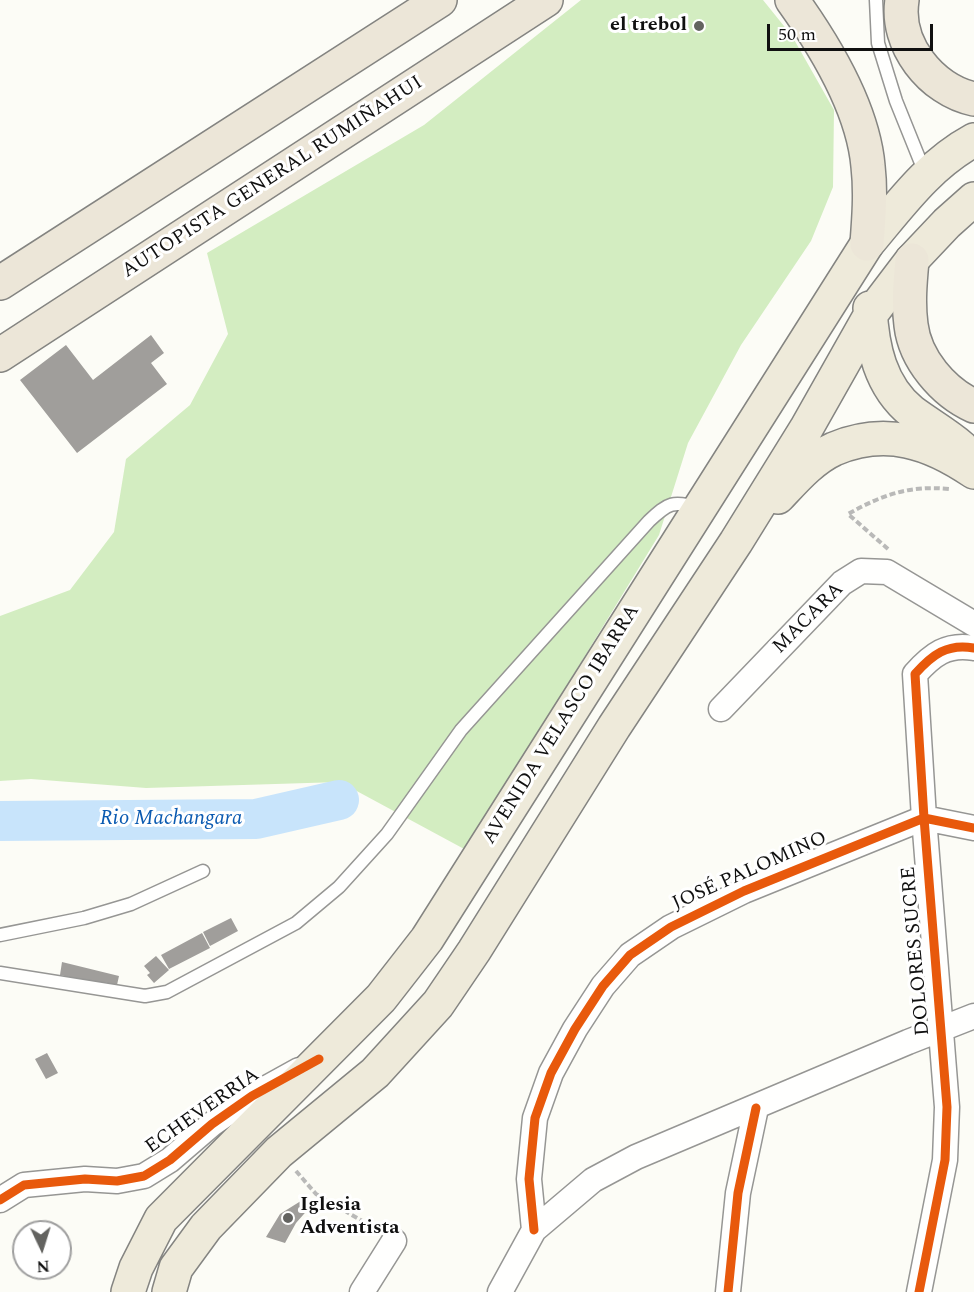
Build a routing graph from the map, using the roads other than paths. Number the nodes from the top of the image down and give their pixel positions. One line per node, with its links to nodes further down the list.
1 (440, 0): 14 (highway)
2 (546, 0): 16 (highway, AUTOPISTA GENERAL RUMIÑAHUI)
3 (792, 0): 8 (highway)
4 (818, 0): 8 (highway)
5 (876, 0): 10 (lane)
6 (902, 0): 7 (highway)
7 (974, 99)
8 (861, 128): 12 (highway)
9 (974, 140): 10 (main road, AVENIDA VELASCO IBARRA)
10 (925, 175): 12 (main road, AVENIDA VELASCO IBARRA)
11 (974, 199): 13 (main road)
12 (867, 244): 15 (main road); 20 (main road, AVENIDA VELASCO IBARRA)
13 (912, 260): 15 (main road); 17 (highway)
14 (0, 283)
15 (871, 315): 18 (main road); 21 (main road)
16 (0, 355)
17 (974, 406)
18 (974, 458)
19 (964, 481): 21 (main road)
20 (700, 508): 29 (lane); 32 (main road, AVENIDA VELASCO IBARRA)
21 (736, 542): 38 (main road)
22 (974, 624): 24 (street, MACARA)
23 (974, 648): 25 (street, DOLORES SUCRE)
24 (721, 709)
25 (924, 818): 26 (street); 31 (street, DOLORES SUCRE); 35 (street, JOSÉ PALOMINO)
26 (974, 828)
27 (203, 871): 28 (lane)
28 (0, 935)
29 (0, 973)
30 (974, 1016): 31 (street)
31 (942, 1030): 33 (street); 42 (street, DOLORES SUCRE)
32 (320, 1059): 34 (street, ECHEVERRIA); 37 (main road, AVENIDA VELASCO IBARRA)
33 (756, 1108): 35 (street); 41 (street)
34 (0, 1200)
35 (534, 1230): 40 (street)
36 (394, 1241): 39 (street)
37 (128, 1292)
38 (168, 1292)
39 (362, 1292)
40 (500, 1292)
41 (728, 1292)
42 (920, 1292)

